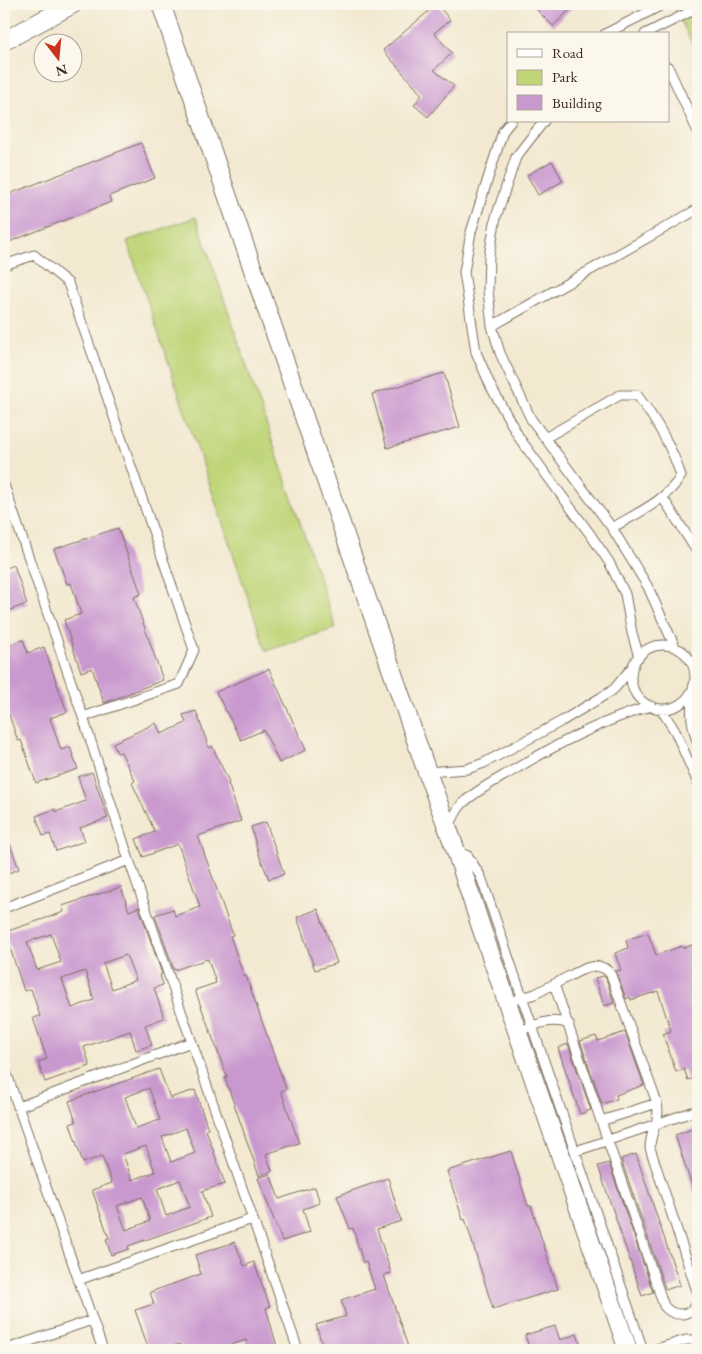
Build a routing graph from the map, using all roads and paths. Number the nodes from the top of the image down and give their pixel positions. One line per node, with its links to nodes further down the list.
1 (73, 4): 7 (street)
2 (161, 4): 28 (street)
3 (664, 4): 5 (lane)
4 (698, 8): 6 (lane)
5 (609, 32)
6 (650, 32)
7 (4, 41)
8 (670, 71): 11 (lane)
9 (510, 122): 21 (lane)
10 (543, 122): 14 (lane)
11 (698, 132)
12 (698, 209): 14 (lane)
13 (4, 265): 26 (lane)
14 (492, 326): 15 (lane)
15 (545, 438): 17 (lane); 18 (lane)
16 (4, 485): 26 (lane)
17 (663, 498): 18 (lane); 19 (lane)
18 (612, 528): 20 (lane)
19 (698, 553)
20 (675, 647): 21 (lane); 23 (lane)
21 (638, 656): 22 (lane)
22 (634, 665): 24 (lane); 28 (lane)
23 (693, 689): 25 (lane); 27 (lane)
24 (651, 706): 25 (lane); 30 (lane)
25 (661, 709): 29 (lane)
26 (84, 718): 31 (lane)
27 (698, 743)
28 (427, 772): 30 (street)
29 (698, 783)
30 (448, 829): 34 (street)
31 (129, 860): 32 (lane); 37 (lane)
32 (4, 908)
33 (554, 984): 34 (lane); 35 (lane); 39 (lane)
34 (515, 1000): 36 (street)
35 (568, 1024): 36 (lane); 42 (lane)
36 (525, 1028): 45 (lane); 55 (street)
37 (192, 1042): 40 (lane); 46 (lane)
38 (4, 1066): 40 (lane)
39 (657, 1103): 42 (lane); 43 (lane)
40 (18, 1106): 47 (lane)
41 (698, 1110): 43 (lane)
42 (601, 1121): 44 (lane)
43 (656, 1124): 44 (lane); 48 (lane)
44 (607, 1141): 45 (lane); 49 (lane)
45 (576, 1151): 56 (lane)
46 (252, 1219): 47 (lane); 54 (lane)
47 (78, 1280): 50 (lane)
48 (698, 1294)
49 (698, 1299)
50 (92, 1320): 52 (lane); 53 (lane)
51 (698, 1340): 57 (lane)
52 (4, 1350)
53 (103, 1350)
54 (298, 1350)
55 (628, 1350)
56 (643, 1350)
57 (653, 1350)

